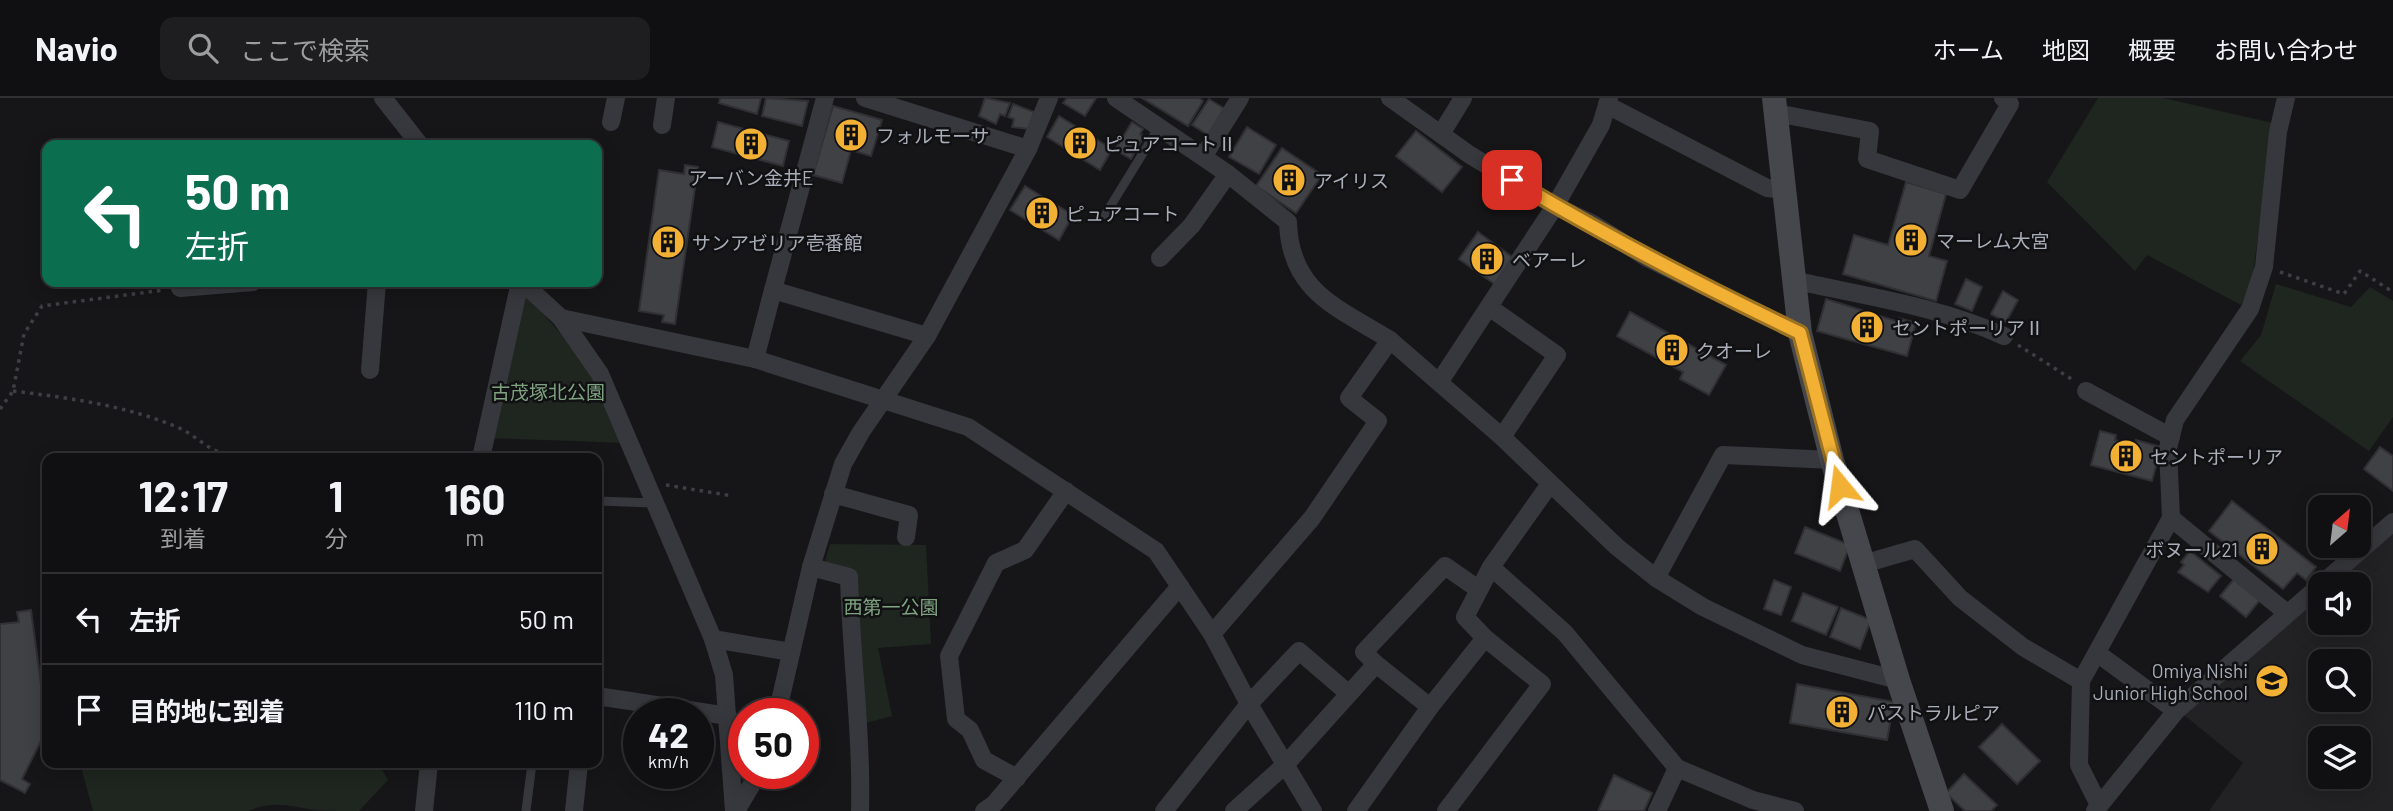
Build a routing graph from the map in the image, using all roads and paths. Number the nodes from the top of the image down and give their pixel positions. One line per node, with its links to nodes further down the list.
1 (383, 98): 19 (street)
2 (616, 98): 15 (street)
3 (666, 98): 16 (street)
4 (825, 98): 34 (street)
5 (865, 98): 20 (street)
6 (1049, 98): 20 (street)
7 (1116, 98): 17 (street)
8 (1240, 98): 21 (street)
9 (1390, 98): 18 (street)
10 (1464, 98): 18 (street)
11 (2003, 98): 14 (street)
12 (2286, 98): 27 (street)
13 (1608, 102): 23 (street); 24 (street)
14 (1775, 105): 23 (main road)
15 (611, 122)
16 (662, 125)
17 (1160, 127): 21 (street); 25 (lane)
18 (1441, 134): 24 (street)
19 (416, 140)
20 (1028, 149): 39 (street)
21 (1203, 157): 22 (street)
22 (1228, 174): 26 (street); 41 (street)
23 (1783, 190): 28 (main road)
24 (1555, 206): 36 (street); 38 (street)
25 (1105, 215)
26 (1160, 258)
27 (2264, 267): 35 (path); 50 (street)
28 (1793, 280): 38 (main road); 40 (street)
29 (192, 287): 33 (street)
30 (377, 287): 43 (street)
31 (520, 287): 52 (street)
32 (527, 287): 37 (street)
33 (180, 288): 45 (path)
34 (774, 290): 39 (street); 42 (street)
35 (2393, 292)
36 (1489, 307): 44 (street); 49 (street)
37 (561, 318): 42 (street); 54 (street)
38 (1800, 333): 53 (main road)
39 (927, 336): 47 (street)
40 (2004, 336): 46 (path)
41 (1390, 340): 44 (street); 71 (street)
42 (755, 359): 47 (street)
43 (370, 370)
44 (1440, 381): 49 (street)
45 (13, 391): 48 (path); 51 (path)
46 (2086, 391): 50 (street)
47 (886, 398): 56 (street); 57 (street)
48 (0, 409)
49 (1502, 437): 55 (street)
50 (2171, 437): 61 (street)
51 (236, 453)
52 (482, 453)
53 (1832, 460): 64 (main road); 67 (street)
54 (647, 482): 58 (path); 60 (street)
55 (1550, 484): 66 (street); 67 (street)
56 (1066, 491): 68 (street); 91 (street)
57 (833, 494): 63 (street); 65 (street)
58 (733, 496)
59 (602, 501): 60 (lane)
60 (656, 503): 72 (street)
61 (2171, 518): 70 (street); 75 (street)
62 (2393, 522): 70 (street)
63 (906, 537)
64 (1863, 564): 77 (main road); 78 (street)
65 (811, 567): 74 (street); 99 (street)
66 (1491, 567): 69 (street); 90 (street)
67 (1656, 578): 77 (street)
68 (1180, 586): 71 (street); 91 (street)
69 (1478, 589): 73 (street); 76 (street)
70 (2287, 613): 84 (street)
71 (1212, 634): 82 (street)
72 (713, 639): 74 (street); 85 (street)
73 (1485, 639): 83 (street); 105 (street)
74 (791, 652): 81 (street)
75 (2097, 653): 78 (street); 84 (street)
76 (1376, 664): 79 (street); 83 (street)
77 (1898, 680): 108 (main road)
78 (2081, 681): 94 (street)
79 (1348, 693): 82 (street); 86 (street)
80 (602, 697): 85 (street)
81 (781, 698)
82 (1249, 704): 86 (street); 101 (street)
83 (1430, 707): 104 (street)
84 (2176, 711): 94 (street)
85 (728, 716)
86 (1286, 764): 102 (street); 103 (street)
87 (428, 768): 95 (street)
88 (531, 768): 96 (lane)
89 (578, 768): 97 (street)
90 (1677, 768): 106 (street); 107 (street)
91 (1017, 778): 100 (street)
92 (733, 789): 98 (street)
93 (749, 789): 98 (street)
94 (2097, 808)
95 (424, 811)
96 (526, 811)
97 (574, 811)
98 (735, 811)
99 (860, 811)
100 (984, 811)
101 (1164, 811)
102 (1234, 811)
103 (1313, 811)
104 (1356, 811)
105 (1446, 811)
106 (1657, 811)
107 (1795, 811)
108 (1942, 811)

